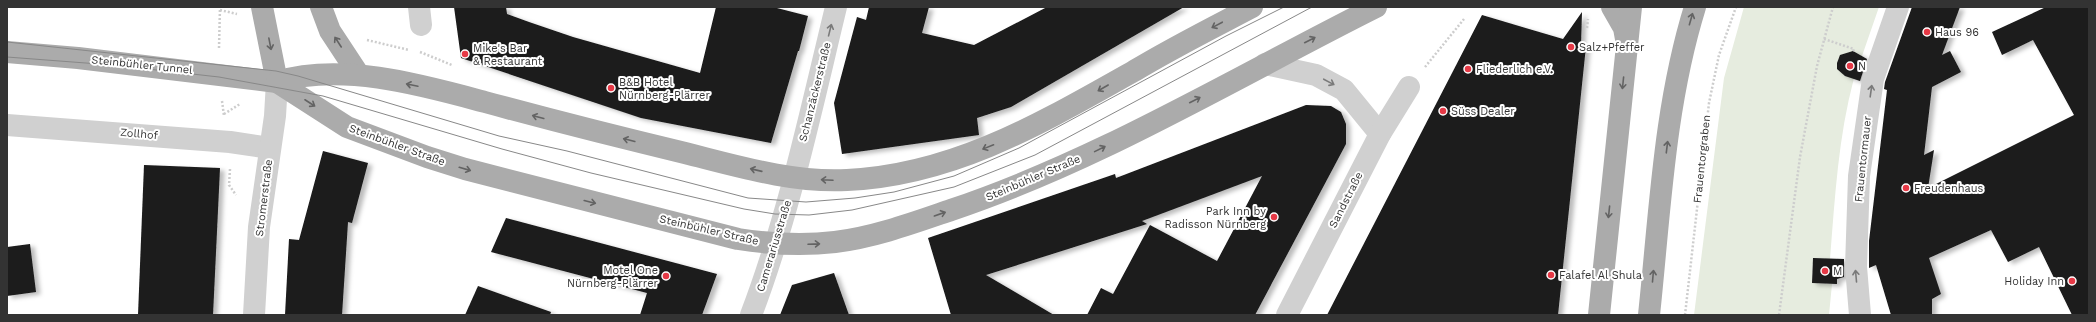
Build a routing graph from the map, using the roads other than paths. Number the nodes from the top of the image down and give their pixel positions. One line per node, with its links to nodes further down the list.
1 (262, 7): 14 (main road, one-way to 14)
2 (321, 7): 13 (main road, one-way to 2)
3 (836, 7): 19 (street, Schanzäckerstraße, one-way to 3)
4 (1252, 7): 19 (main road, one-way to 19)
5 (1376, 7): 12 (main road, Steinbühler Straße, one-way to 5)
6 (1612, 7): 10 (main road)
7 (1631, 7): 10 (main road)
8 (1695, 7): 25 (main road, one-way to 8)
9 (1898, 7): 26 (street, Frauentormauer, one-way to 9)
10 (1627, 44): 24 (main road, one-way to 24)
11 (7, 52): 14 (main road, Steinbühler Tunnel)
12 (1265, 64): 17 (street, one-way to 17); 20 (main road, Steinbühler Straße, one-way to 12)
13 (359, 75): 14 (main road); 19 (main road, one-way to 13)
14 (277, 82): 18 (street, Stromerstraße); 20 (main road, Steinbühler Straße, one-way to 20)
15 (1409, 87): 17 (street, Sandstraße)
16 (7, 125): 18 (street, Zollhof)
17 (1380, 134): 23 (street, Sandstraße)
18 (270, 148): 21 (street, Stromerstraße)
19 (794, 177): 20 (street, Camerariusstraße)
20 (775, 244): 22 (street, Camerariusstraße)
21 (254, 315)
22 (752, 315)
23 (1287, 315)
24 (1598, 315)
25 (1649, 315)
26 (1860, 315)

